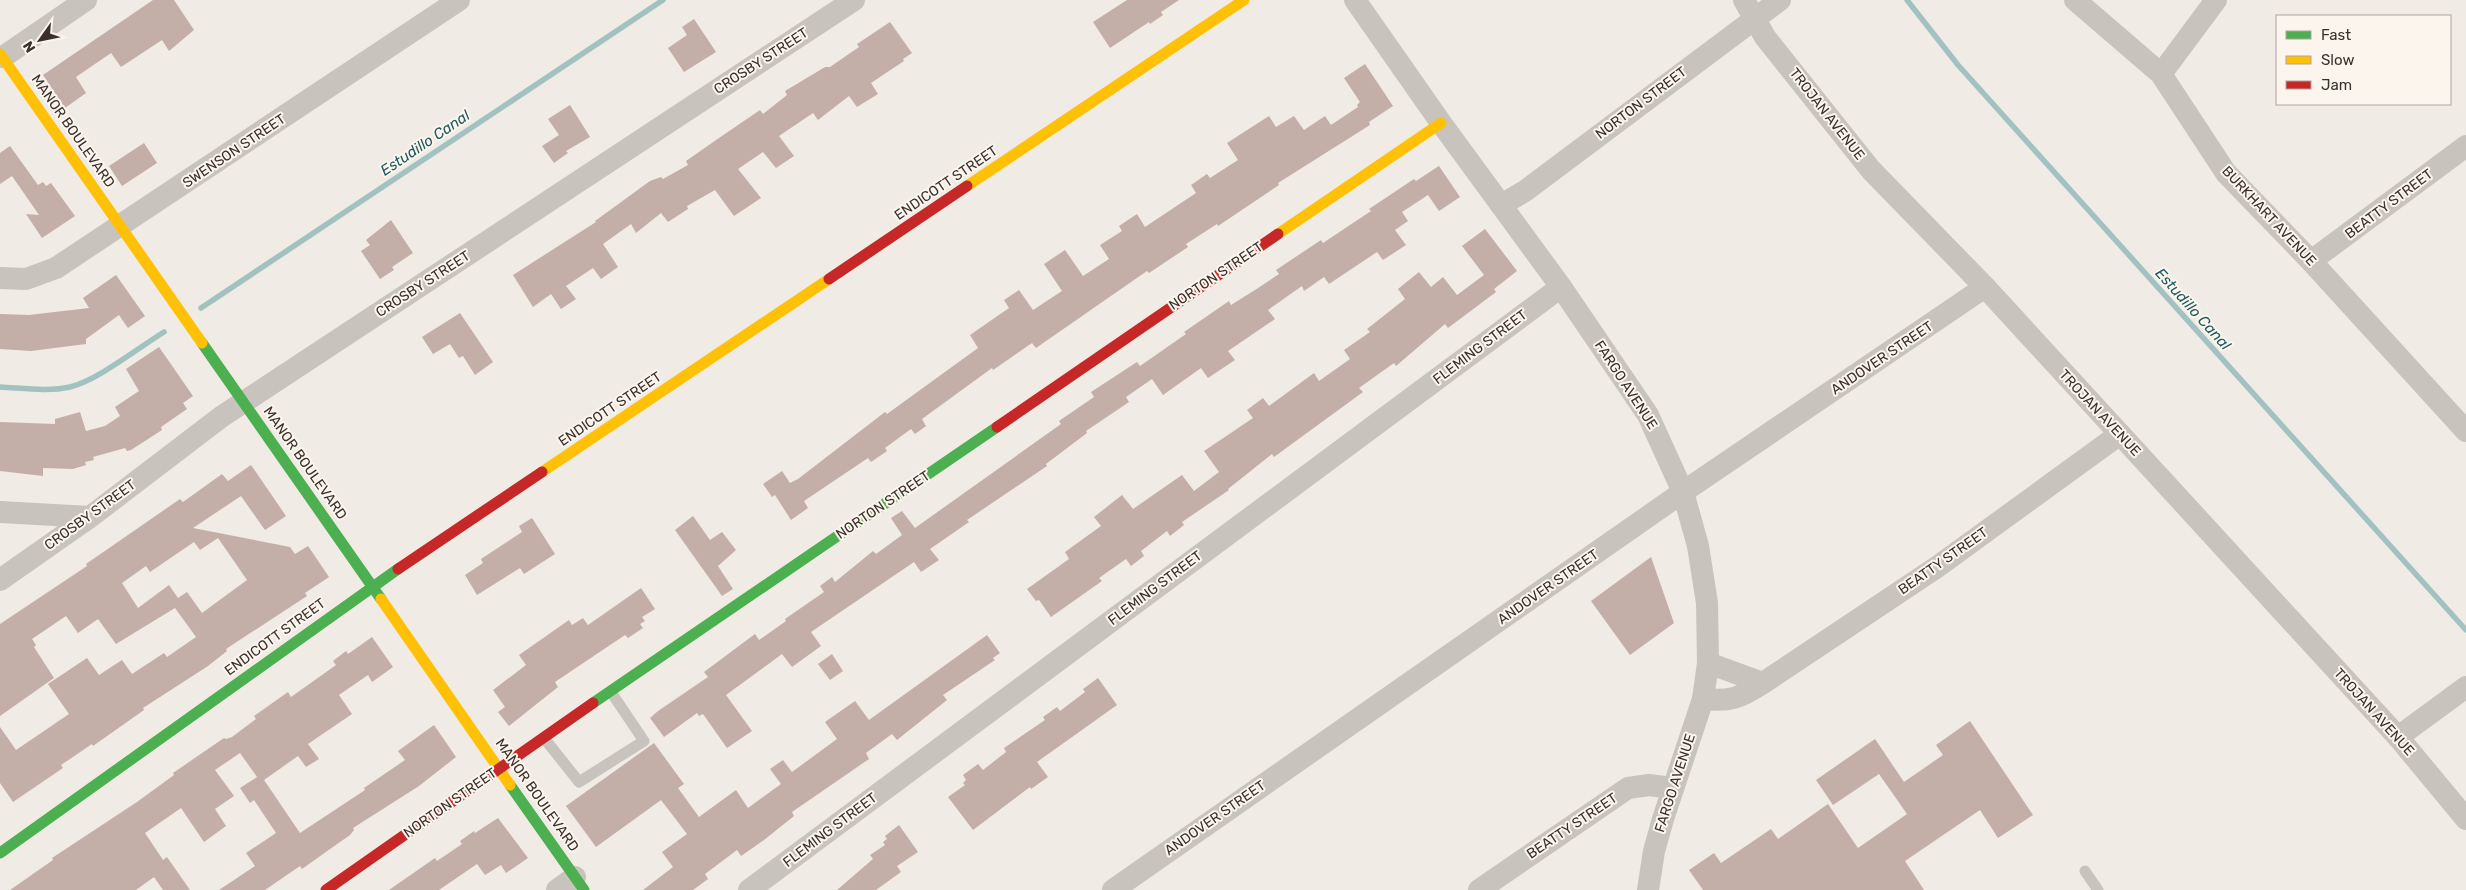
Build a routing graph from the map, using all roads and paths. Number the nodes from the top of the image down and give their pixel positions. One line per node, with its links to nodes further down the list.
1 (86, 0): 11 (street)
2 (459, 0): 16 (street, SWENSON STREET)
3 (854, 0): 21 (street, CROSBY STREET)
4 (1244, 0): 28 (street, ENDICOTT STREET)
5 (1355, 0): 13 (street, FARGO AVENUE)
6 (1744, 0): 10 (street, TROJAN AVENUE)
7 (1780, 0): 10 (street, NORTON STREET)
8 (2075, 0): 12 (street, BURKHART AVENUE)
9 (2216, 0): 12 (street)
10 (1754, 20): 15 (street, NORTON STREET); 20 (street, TROJAN AVENUE)
11 (1, 55): 16 (street, MANOR BOULEVARD)
12 (2161, 74): 17 (street, BURKHART AVENUE)
13 (1440, 123): 15 (street, FARGO AVENUE); 32 (street, NORTON STREET)
14 (2466, 146): 17 (street, BEATTY STREET)
15 (1501, 205): 19 (street, FARGO AVENUE)
16 (121, 226): 18 (street, SWENSON STREET); 21 (street, MANOR BOULEVARD)
17 (2311, 261): 22 (street, BURKHART AVENUE)
18 (0, 278)
19 (1561, 287): 24 (street, FARGO AVENUE); 44 (street, FLEMING STREET)
20 (1985, 288): 23 (street, TROJAN AVENUE); 24 (street, ANDOVER STREET)
21 (243, 403): 26 (street, CROSBY STREET); 28 (street, MANOR BOULEVARD)
22 (2464, 424)
23 (2120, 434): 30 (street, BEATTY STREET); 34 (street, TROJAN AVENUE)
24 (1683, 492): 29 (street, FARGO AVENUE); 45 (street, ANDOVER STREET)
25 (0, 512): 26 (street)
26 (90, 517): 27 (street, CROSBY STREET)
27 (0, 580)
28 (374, 586): 36 (street, MANOR BOULEVARD); 39 (street, ENDICOTT STREET)
29 (1708, 663): 30 (street); 33 (street, FARGO AVENUE)
30 (1763, 683): 33 (street, BEATTY STREET)
31 (2466, 687): 34 (street)
32 (611, 692): 35 (street, NORTON STREET); 35 (lane)
33 (1703, 699): 37 (street, FARGO AVENUE)
34 (2398, 737): 38 (street, TROJAN AVENUE)
35 (544, 738): 36 (street, NORTON STREET)
36 (499, 768): 41 (street, MANOR BOULEVARD); 42 (street, NORTON STREET)
37 (1672, 788): 46 (street, BEATTY STREET); 47 (street, FARGO AVENUE)
38 (2466, 819)
39 (0, 853)
40 (2085, 871): 48 (lane)
41 (580, 884): 43 (street)
42 (326, 890)
43 (557, 890)
44 (749, 890)
45 (1113, 890)
46 (1479, 890)
47 (1651, 890)
48 (2098, 890)

